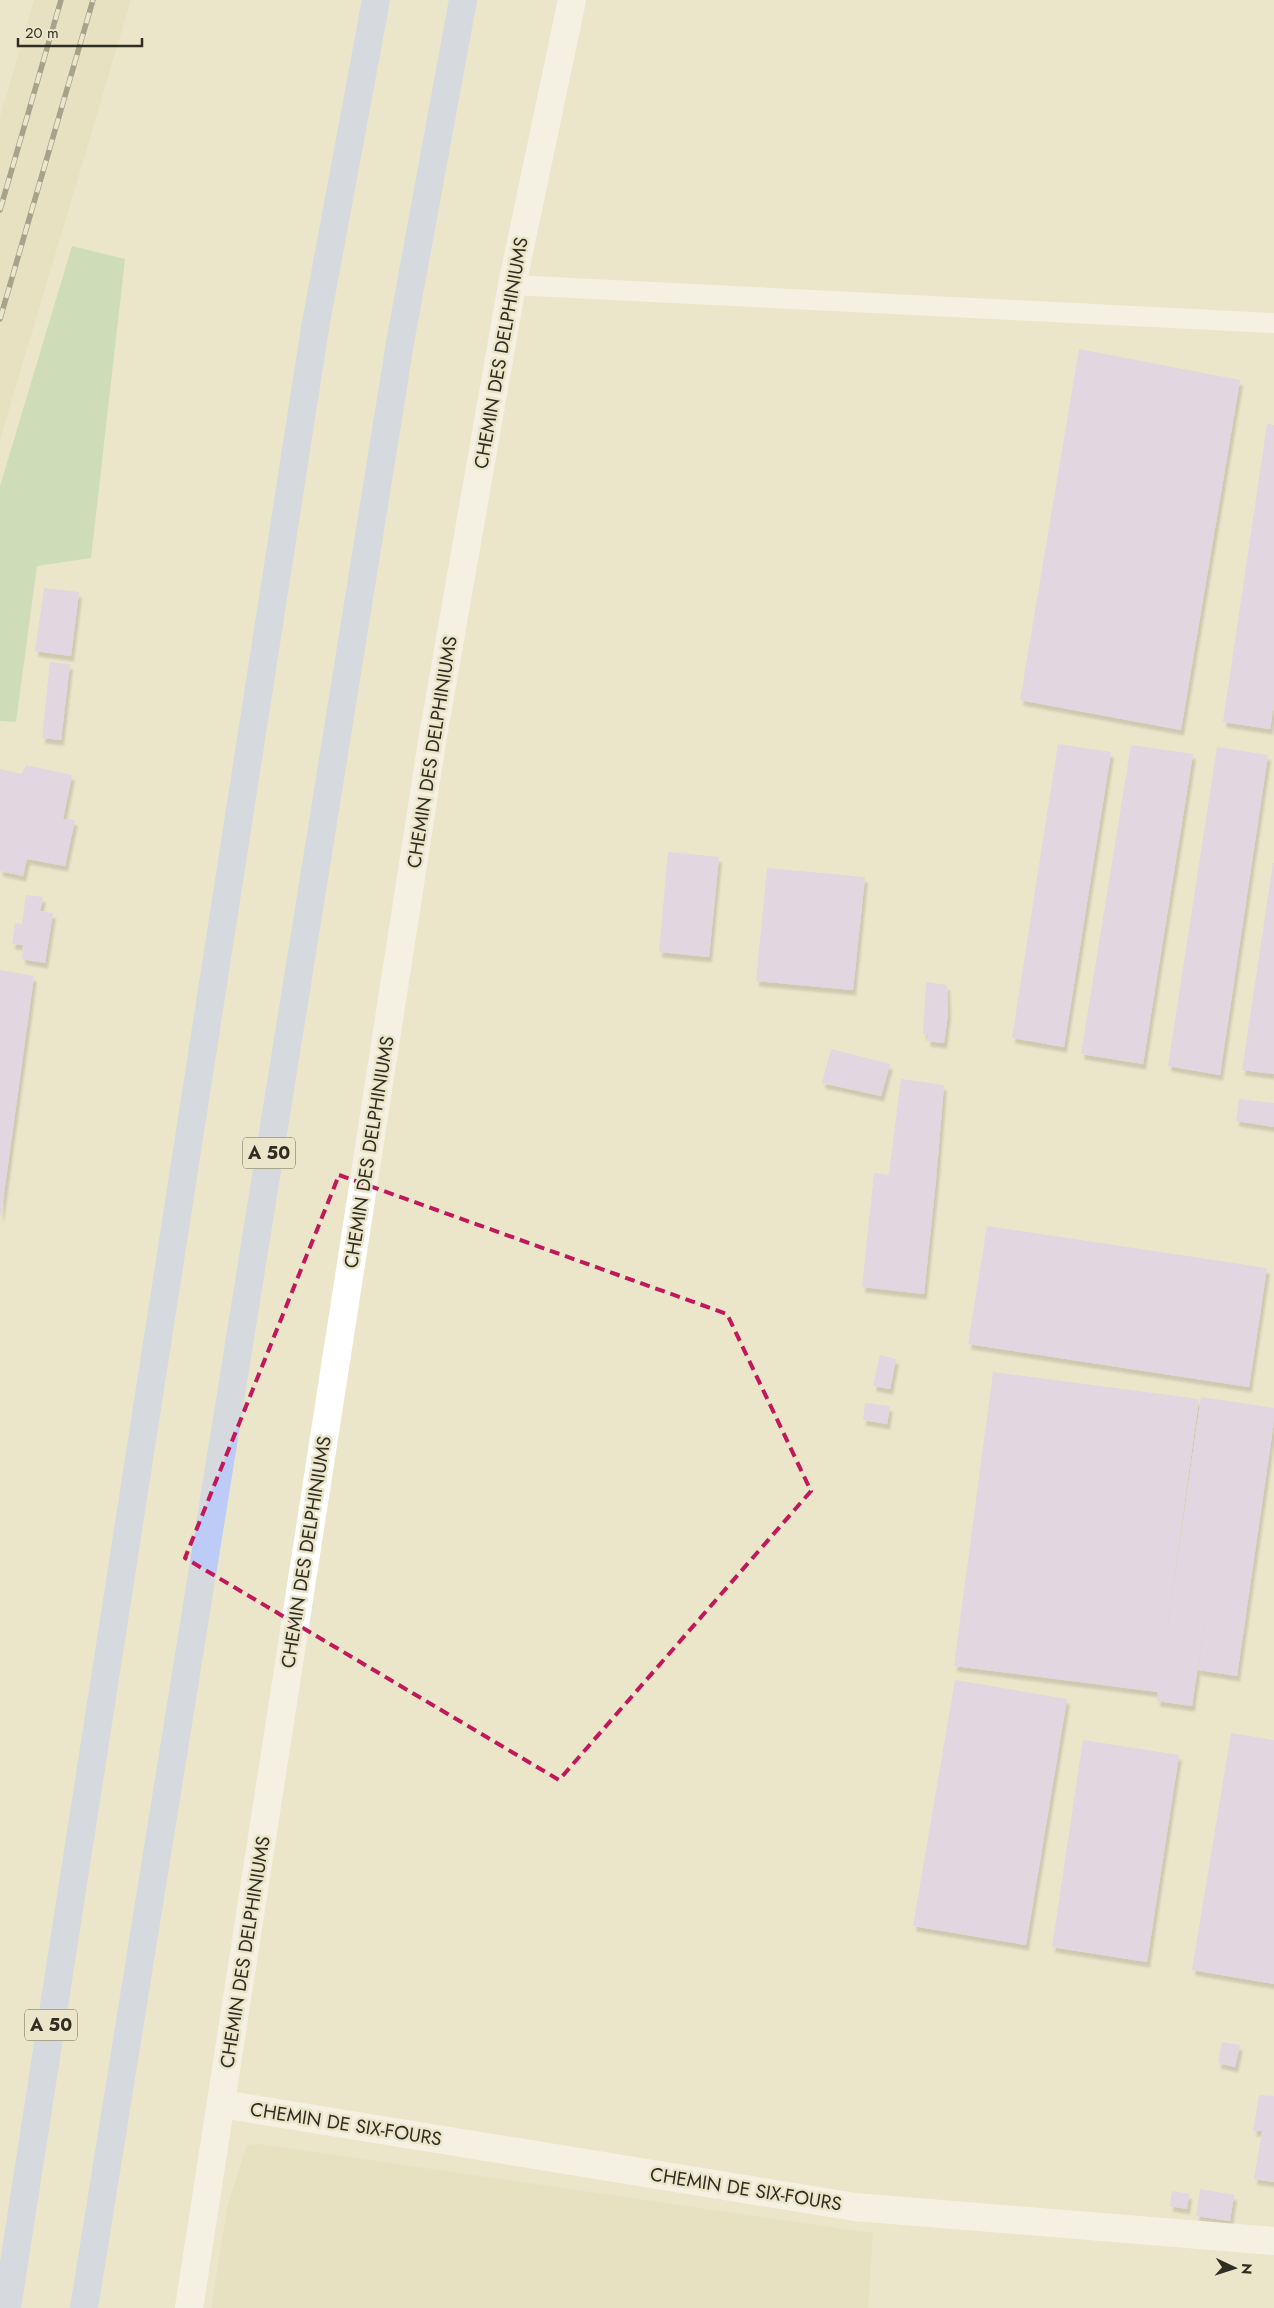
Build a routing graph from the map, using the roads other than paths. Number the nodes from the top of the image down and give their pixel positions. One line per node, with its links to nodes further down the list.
1 (376, 0): 8 (highway, A 50)
2 (463, 0): 9 (highway, A 50)
3 (572, 0): 4 (street, CHEMIN DES DELPHINIUMS)
4 (512, 285): 5 (lane); 6 (street, CHEMIN DES DELPHINIUMS)
5 (1274, 323)
6 (222, 2104): 7 (street, CHEMIN DE SIX-FOURS); 10 (street, CHEMIN DES DELPHINIUMS)
7 (1274, 2241)
8 (7, 2308)
9 (84, 2308)
10 (190, 2308)

